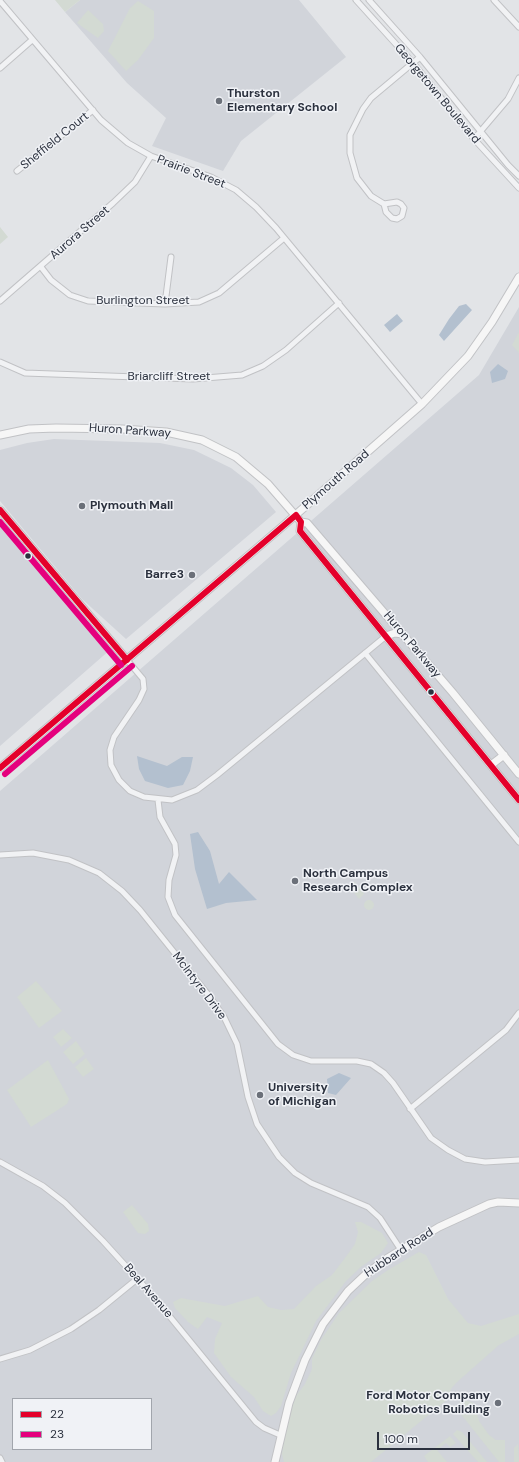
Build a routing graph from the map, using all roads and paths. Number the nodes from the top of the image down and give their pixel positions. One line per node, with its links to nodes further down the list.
1 (356, 0): 8 (street, Georgetown Boulevard)
2 (369, 0): 7 (street, Georgetown Boulevard)
3 (494, 0): 5 (street)
4 (0, 1): 6 (street, Prairie Street)
5 (519, 27)
6 (32, 40): 9 (street); 11 (street, Prairie Street)
7 (420, 57): 8 (street); 12 (street, Georgetown Boulevard)
8 (413, 63): 13 (street, Georgetown Boulevard); 18 (street)
9 (0, 68)
10 (519, 78): 12 (street)
11 (93, 110): 14 (street, Prairie Street); 15 (street, Sheffield Court)
12 (481, 132): 13 (street); 16 (street, Georgetown Boulevard)
13 (474, 139): 17 (street, Georgetown Boulevard)
14 (151, 156): 19 (street, Prairie Street); 21 (street, Aurora Street)
15 (16, 171)
16 (519, 176)
17 (519, 188)
18 (384, 204)
19 (284, 238): 24 (street, Prairie Street); 25 (street, Burlington Street)
20 (171, 257): 25 (street)
21 (41, 267): 23 (street, Aurora Street); 25 (street, Burlington Street)
22 (519, 277): 27 (main road, Plymouth Road)
23 (0, 301)
24 (339, 303): 26 (street, Briarcliff Street); 27 (street, Prairie Street)
25 (165, 304)
26 (0, 362)
27 (422, 404): 30 (main road, Plymouth Road)
28 (0, 435): 30 (main road, Huron Parkway)
29 (0, 510): 35 (main road)
30 (296, 515): 31 (main road, Huron Parkway); 35 (main road, Plymouth Road)
31 (301, 522): 32 (main road, Huron Parkway); 33 (main road, Huron Parkway)
32 (403, 634): 33 (main road); 36 (main road, Huron Parkway)
33 (386, 636): 34 (street); 37 (main road, Huron Parkway)
34 (365, 653): 40 (street); 42 (street)
35 (127, 660): 38 (main road, Plymouth Road); 40 (street)
36 (504, 755): 37 (main road); 39 (main road, Huron Parkway)
37 (491, 766): 41 (main road, Huron Parkway)
38 (0, 768)
39 (519, 774)
40 (158, 800): 45 (street)
41 (519, 800)
42 (519, 842)
43 (0, 855): 49 (street, McIntyre Drive)
44 (519, 1013): 45 (street)
45 (410, 1109): 46 (street)
46 (519, 1160)
47 (0, 1162): 50 (street, Beal Avenue)
48 (519, 1203): 49 (main road, Hubbard Road)
49 (401, 1250): 52 (main road, Hubbard Road)
50 (138, 1279): 51 (street); 52 (street, Beal Avenue)
51 (0, 1359)
52 (280, 1435): 55 (main road, Hubbard Road)
53 (0, 1458): 54 (street)
54 (2, 1462)
55 (275, 1462)

